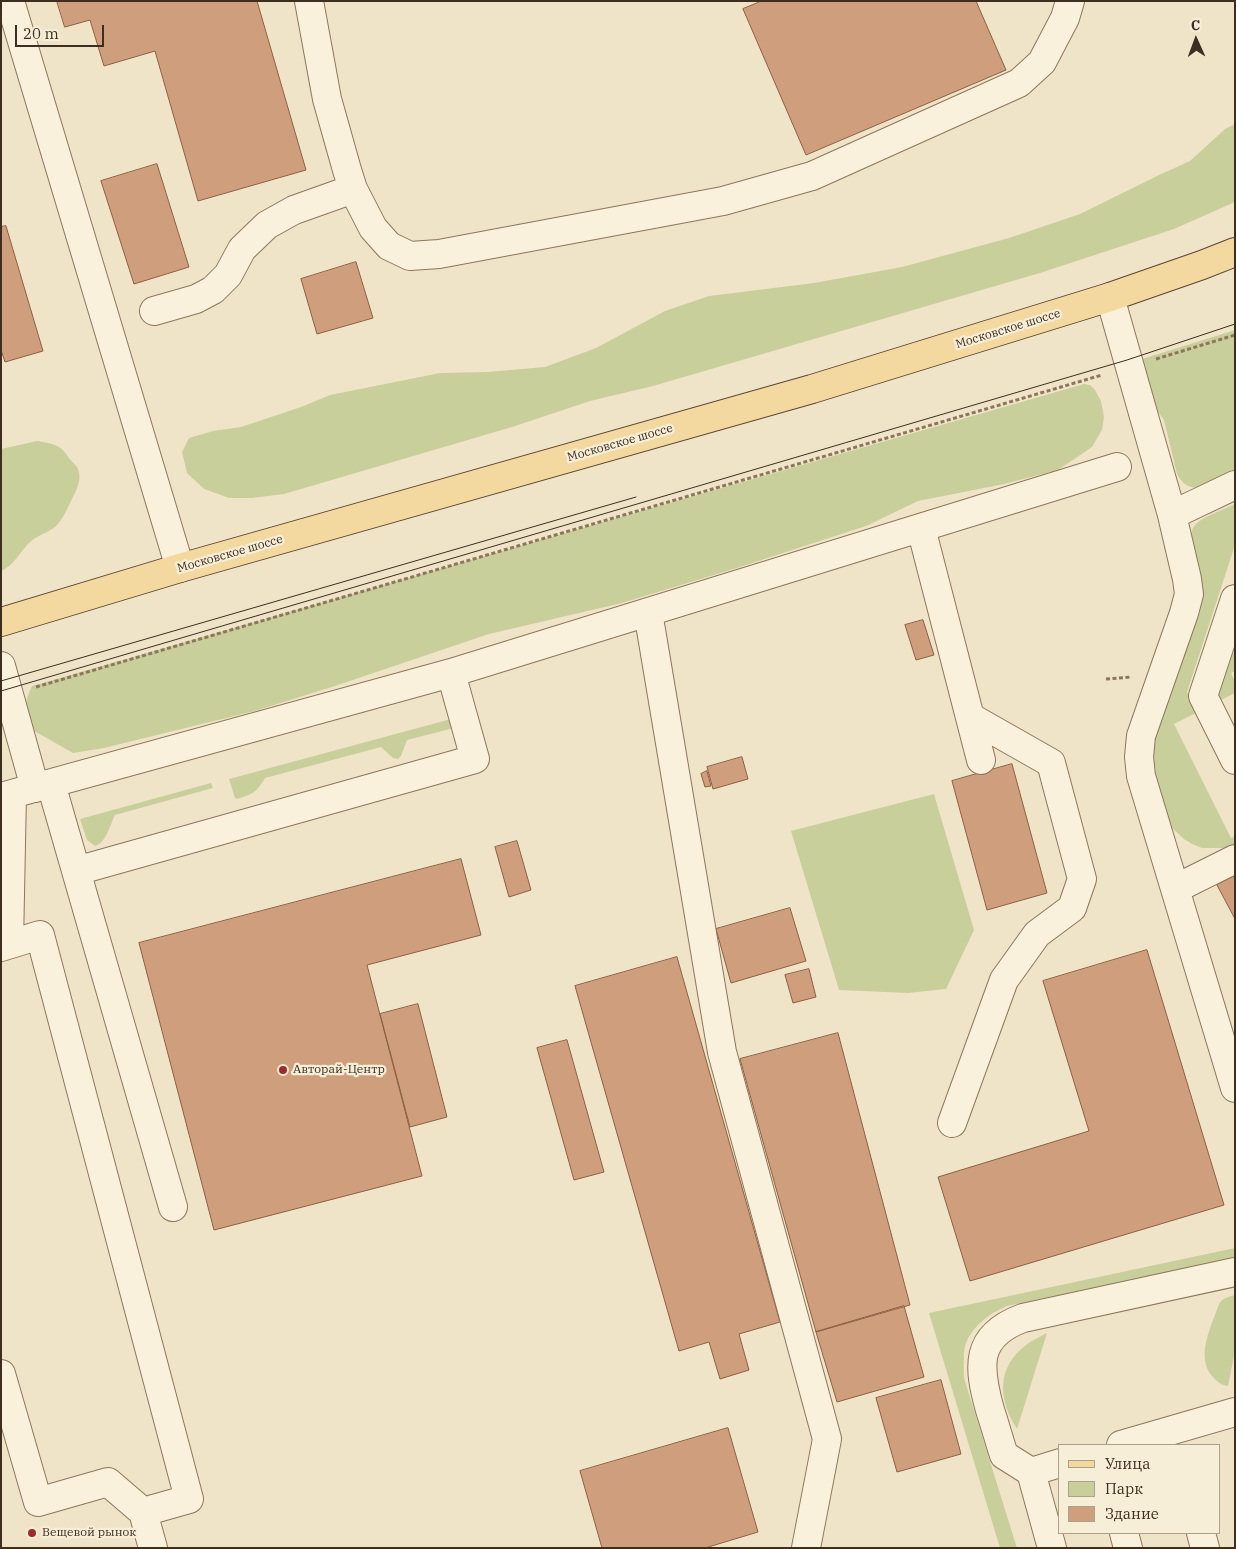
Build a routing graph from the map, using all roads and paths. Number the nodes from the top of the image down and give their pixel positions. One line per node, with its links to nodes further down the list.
1 (10, 1): 14 (lane)
2 (309, 1): 4 (lane)
3 (1070, 1): 4 (lane)
4 (354, 188): 7 (lane)
5 (1235, 252): 6 (main road, Московское шоссе)
6 (1110, 297): 9 (lane); 14 (main road, Московское шоссе)
7 (154, 311)
8 (1235, 335): 9 (path)
9 (1129, 367): 12 (lane); 20 (path)
10 (1117, 467): 13 (lane)
11 (1235, 485): 12 (lane)
12 (1172, 515): 27 (lane)
13 (921, 528): 16 (lane); 21 (lane)
14 (180, 568): 17 (main road, Московское шоссе)
15 (1235, 599): 23 (lane)
16 (648, 612): 19 (lane); 43 (lane)
17 (1, 622)
18 (1, 666): 20 (lane)
19 (451, 673): 24 (lane); 26 (lane)
20 (9, 694): 24 (lane)
21 (970, 717): 22 (lane); 30 (lane)
22 (981, 760)
23 (1235, 760)
24 (25, 791): 26 (lane); 28 (lane)
25 (1235, 859): 27 (lane)
26 (76, 871): 31 (lane)
27 (1175, 889): 29 (lane)
28 (5, 946): 39 (lane)
29 (1235, 1088)
30 (952, 1123)
31 (173, 1207)
32 (1235, 1272): 38 (lane)
33 (1, 1374): 39 (lane)
34 (1235, 1412): 35 (lane)
35 (1175, 1438): 36 (lane)
36 (1129, 1444)
37 (1058, 1464): 38 (lane)
38 (1031, 1472): 44 (lane)
39 (143, 1512): 42 (lane)
40 (1124, 1534): 45 (lane)
41 (1201, 1534): 46 (lane)
42 (153, 1548)
43 (806, 1548)
44 (1052, 1548)
45 (1128, 1548)
46 (1205, 1548)

